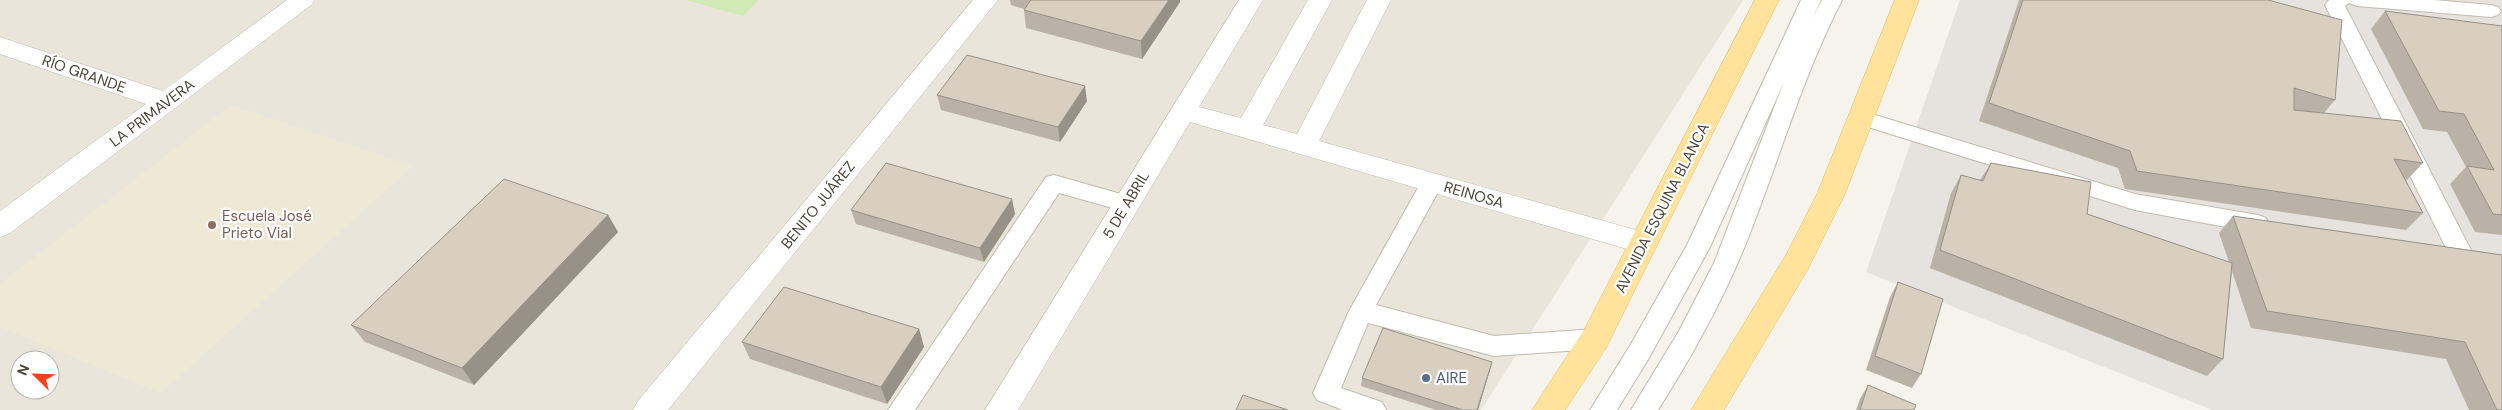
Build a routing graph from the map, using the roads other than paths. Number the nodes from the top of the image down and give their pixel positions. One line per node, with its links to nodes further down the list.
1 (303, 0): 14 (street, LA PRIMAVERA)
2 (986, 0): 27 (street, BENITO JUÁREZ)
3 (1251, 0): 15 (street, 5 DE ABRIL)
4 (1320, 0): 17 (street)
5 (1379, 0): 18 (street)
6 (1767, 0): 23 (main road, AVENIDA ESQUINA BLANCA)
7 (1811, 0): 32 (lane)
8 (1832, 0): 33 (lane)
9 (1907, 0): 16 (main road)
10 (2341, 0): 24 (lane)
11 (2357, 0): 12 (lane)
12 (2491, 11)
13 (0, 46): 14 (street, RÍO GRANDE)
14 (167, 102): 21 (street, LA PRIMAVERA)
15 (1183, 110): 17 (street, REINOSA); 20 (street, 5 DE ABRIL)
16 (1862, 118): 22 (lane); 34 (main road)
17 (1248, 129): 18 (street, REINOSA)
18 (1304, 146): 19 (street, REINOSA)
19 (1432, 183): 23 (street, REINOSA); 25 (lane)
20 (1127, 204): 28 (lane); 29 (street, 5 DE ABRIL)
21 (0, 226)
22 (2278, 227)
23 (1644, 243): 26 (main road, AVENIDA ESQUINA BLANCA)
24 (2432, 248)
25 (1361, 311): 26 (lane); 30 (lane)
26 (1595, 339): 31 (main road, AVENIDA ESQUINA BLANCA)
27 (649, 410)
28 (901, 410)
29 (1001, 410)
30 (1373, 410)
31 (1548, 410)
32 (1603, 410)
33 (1644, 410)
34 (1707, 410)

